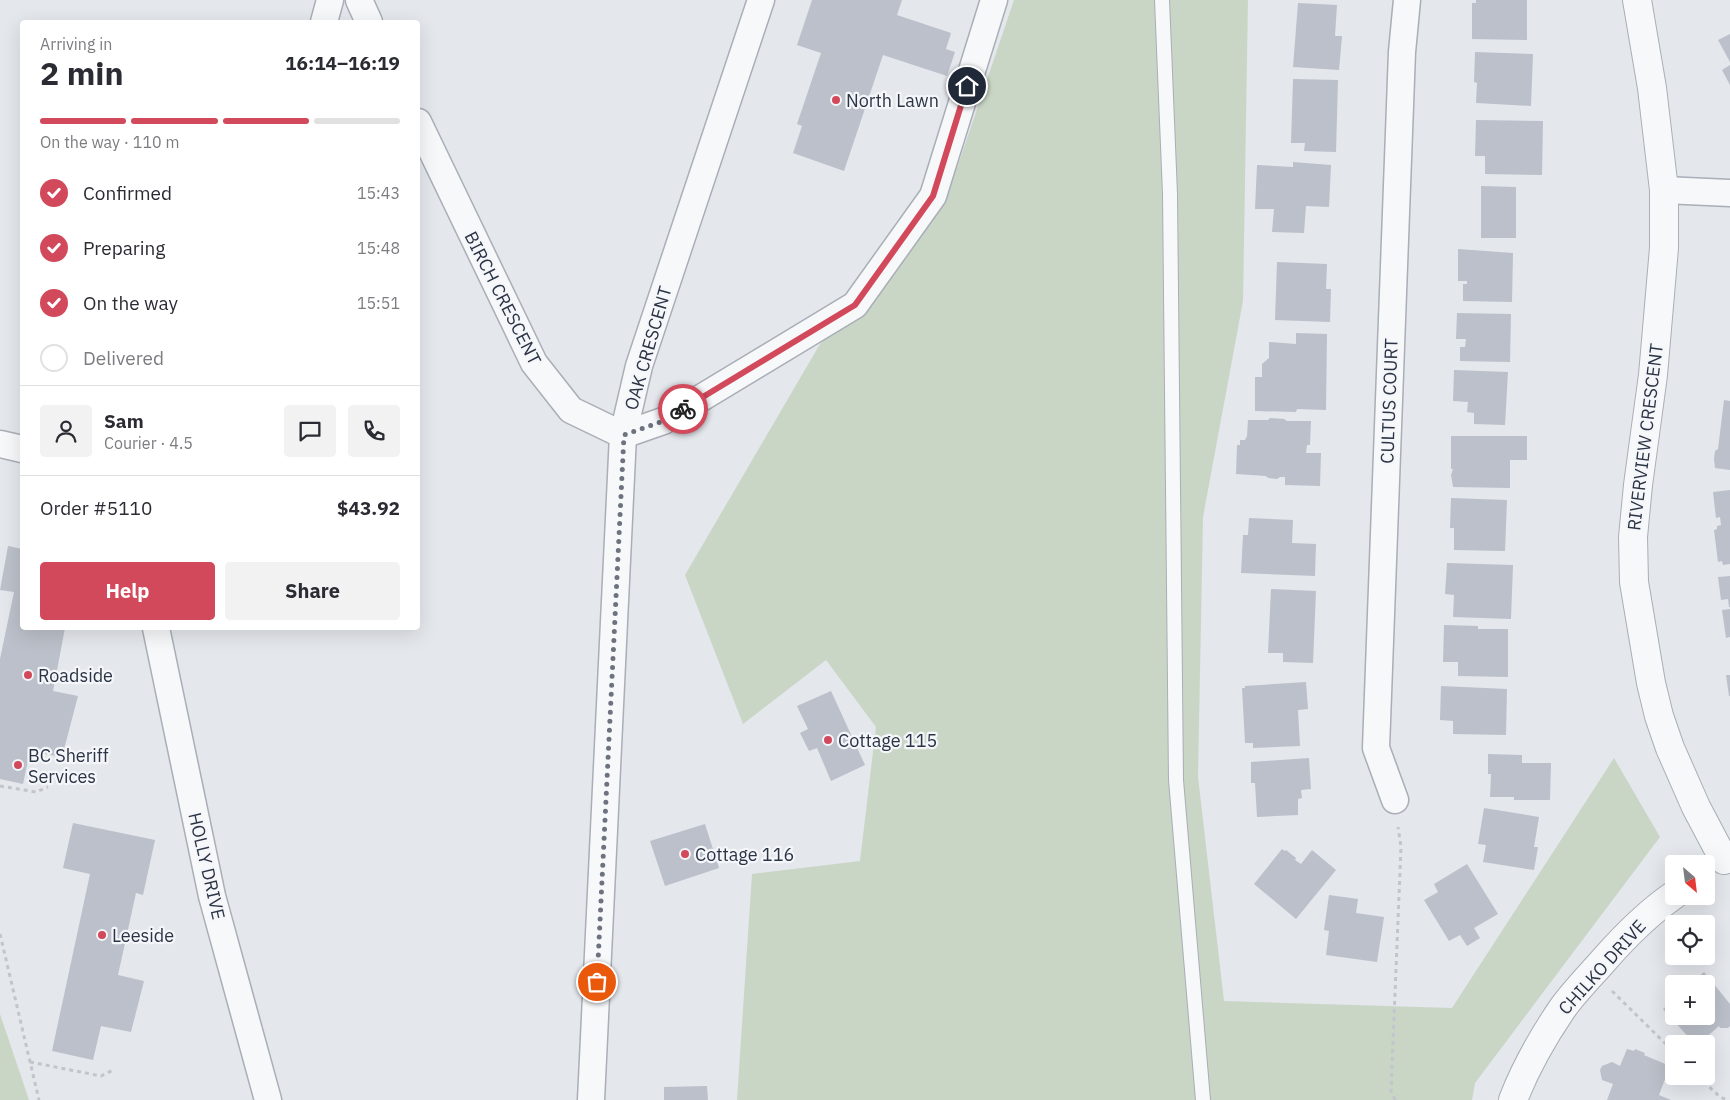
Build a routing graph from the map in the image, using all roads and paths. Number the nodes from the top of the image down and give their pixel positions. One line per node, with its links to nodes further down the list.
1 (330, 0): 8 (street)
2 (359, 0): 9 (street)
3 (761, 0): 13 (street, OAK CRESCENT)
4 (994, 0): 13 (street)
5 (1162, 0): 31 (lane)
6 (1407, 0): 19 (street, CULTUS COURT)
7 (1637, 0): 11 (street, RIVERVIEW CRESCENT)
8 (325, 20)
9 (369, 20)
10 (420, 126): 13 (street, BIRCH CRESCENT)
11 (1664, 190): 12 (street); 20 (street, RIVERVIEW CRESCENT)
12 (1730, 193)
13 (624, 435): 30 (street, OAK CRESCENT)
14 (0, 444): 15 (street)
15 (20, 449)
16 (157, 630): 29 (street, HOLLY DRIVE)
17 (0, 786): 18 (path)
18 (48, 788)
19 (1394, 800): 32 (path)
20 (1720, 863)
21 (1665, 901): 33 (street, CHILKO DRIVE)
22 (0, 934): 25 (path)
23 (1612, 990): 24 (path)
24 (1665, 1043)
25 (30, 1062): 26 (path); 28 (path)
26 (113, 1070)
27 (1707, 1085): 34 (path)
28 (39, 1100)
29 (268, 1100)
30 (591, 1100)
31 (1203, 1100)
32 (1395, 1100)
33 (1514, 1100)
34 (1727, 1100)

